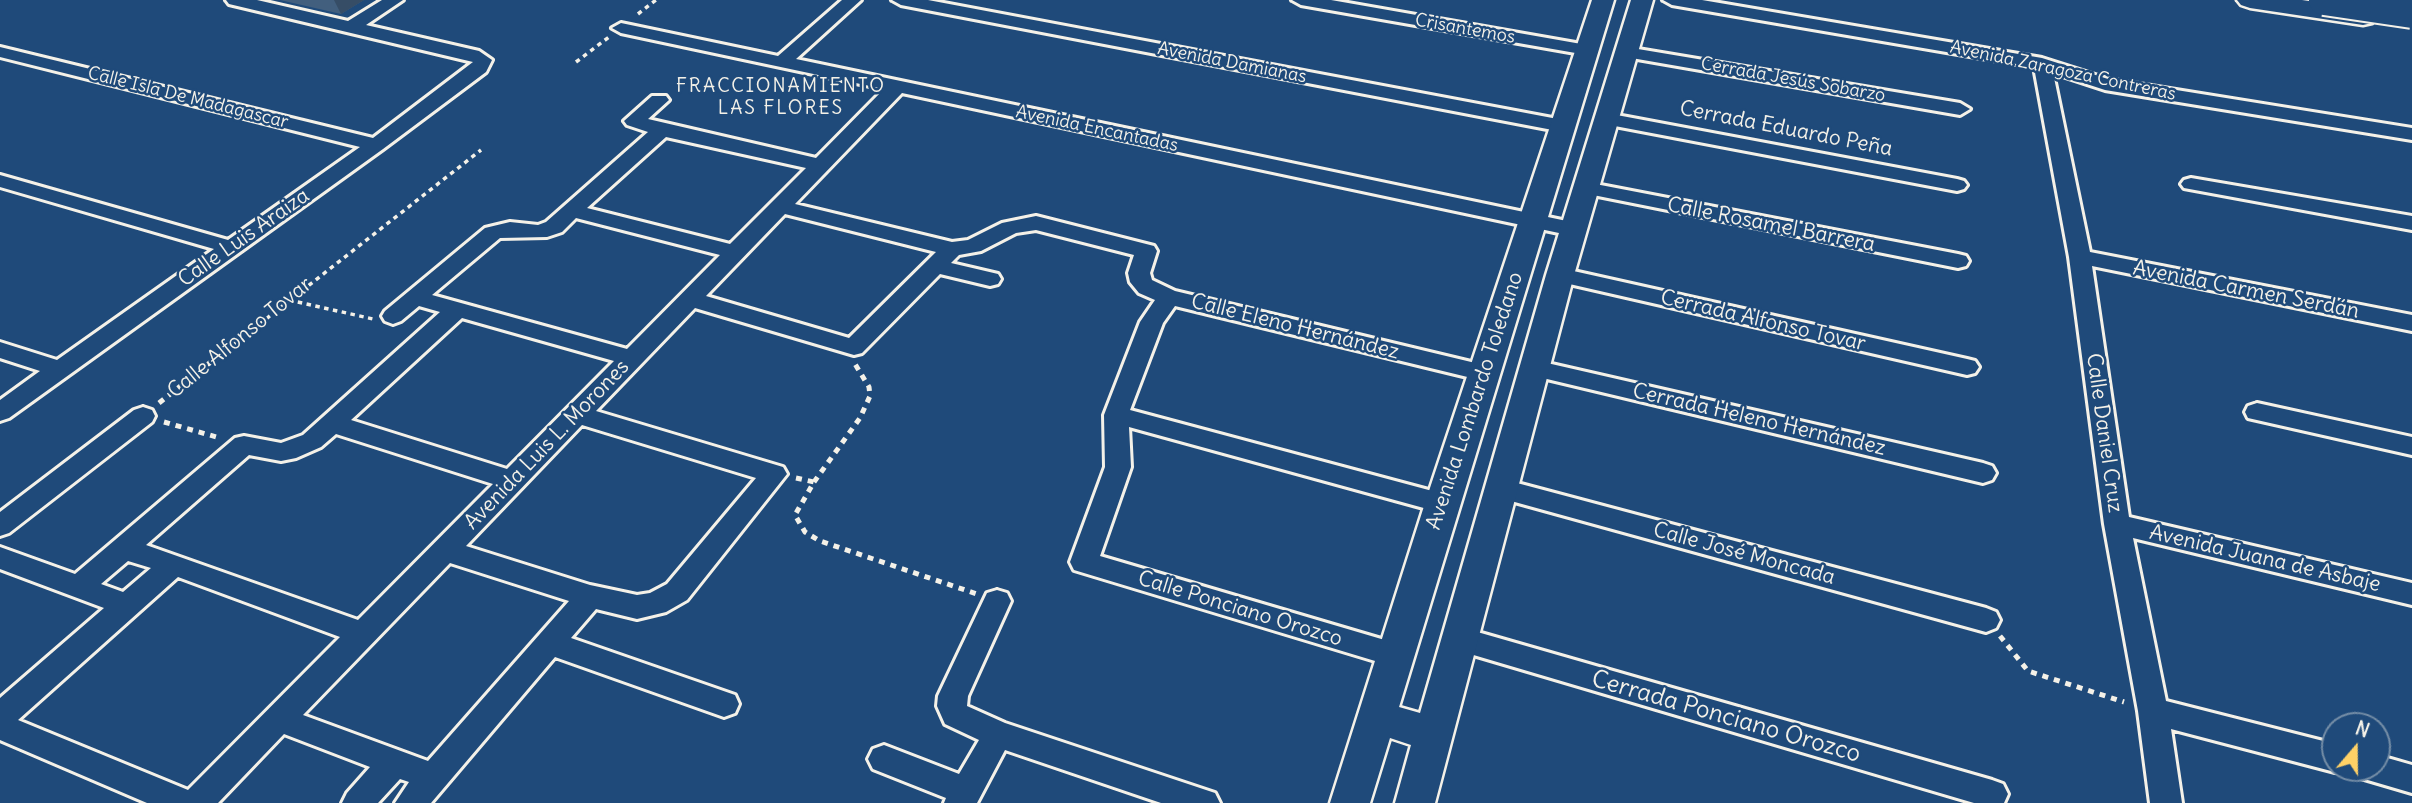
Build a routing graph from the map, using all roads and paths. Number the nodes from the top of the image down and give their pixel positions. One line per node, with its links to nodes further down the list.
1 (234, 0): 16 (street)
2 (394, 0): 16 (street)
3 (852, 0): 21 (street)
4 (901, 0): 12 (street, Avenida Damianas)
5 (1301, 0): 18 (street, Crisantemos)
6 (1604, 0): 18 (main road, Avenida Lombardo Toledano)
7 (1642, 0): 20 (main road, Avenida Lombardo Toledano)
8 (1672, 0): 22 (street, Avenida Zaragoza Contreras)
9 (2250, 0): 15 (highway)
10 (2324, 0): 14 (highway, bridge)
11 (2401, 0): 13 (highway)
12 (937, 3): 27 (street, Avenida Damianas)
13 (2412, 6)
14 (2412, 13)
15 (2412, 25)
16 (351, 27): 30 (street, Calle Luis Araiza)
17 (621, 28): 21 (street, Avenida Encantadas)
18 (1587, 50): 27 (main road, Avenida Lombardo Toledano)
19 (0, 52): 30 (street, Calle Isla De Madagascar)
20 (1626, 52): 25 (street, Cerrada Jesús Sobarzo); 26 (main road, Avenida Lombardo Toledano)
21 (782, 62): 23 (street, Avenida Encantadas)
22 (2042, 63): 29 (street, Avenida Zaragoza Contreras); 45 (street, Calle Daniel Cruz)
23 (897, 87): 32 (street, Avenida Luis L. Morones); 39 (street, Avenida Encantadas)
24 (659, 100): 28 (street)
25 (1960, 109)
26 (1606, 119): 35 (street, Cerrada Eduardo Peña); 36 (main road, Avenida Lombardo Toledano)
27 (1563, 126): 39 (main road, Avenida Lombardo Toledano)
28 (662, 130): 32 (street); 38 (street)
29 (2412, 134)
30 (376, 145): 42 (street, Calle Luis Araiza)
31 (481, 150): 52 (path, Calle Alfonso Tovar)
32 (820, 165): 37 (street, Avenida Luis L. Morones)
33 (0, 181): 42 (street)
34 (2191, 184): 40 (street)
35 (1957, 185)
36 (1585, 188): 41 (main road, Avenida Lombardo Toledano); 46 (street, Calle Rosamel Barrera)
37 (779, 206): 43 (street); 44 (street, Avenida Luis L. Morones)
38 (572, 211): 44 (street); 51 (street)
39 (1532, 220): 41 (street, Avenida Encantadas); 63 (main road, Avenida Lombardo Toledano)
40 (2412, 223)
41 (1573, 229): 48 (main road, Avenida Lombardo Toledano)
42 (230, 247): 62 (street, Calle Luis Araiza)
43 (952, 248): 47 (street); 50 (street, Calle Eleno Hernández)
44 (735, 252): 53 (street, Avenida Luis L. Morones)
45 (2080, 257): 56 (street, Avenida Carmen Serdán); 78 (street, Calle Daniel Cruz)
46 (1958, 261)
47 (936, 266): 49 (street); 57 (street)
48 (1559, 275): 60 (street, Cerrada Alfonso Tovar); 61 (main road, Avenida Lombardo Toledano)
49 (990, 279)
50 (1168, 297): 63 (street, Calle Eleno Hernández); 67 (street)
51 (416, 298): 54 (street); 55 (street)
52 (289, 299): 55 (path); 68 (path, Calle Alfonso Tovar)
53 (689, 299): 57 (street); 59 (street, Avenida Luis L. Morones)
54 (457, 310): 59 (street); 69 (street)
55 (393, 316)
56 (2412, 323)
57 (854, 347): 75 (path)
58 (0, 350): 62 (street)
59 (631, 358): 66 (street, Avenida Luis L. Morones)
60 (1966, 367)
61 (1534, 368): 72 (street, Cerrada Heleno Hernández); 76 (main road, Avenida Lombardo Toledano)
62 (59, 369): 64 (street, Calle Luis Araiza)
63 (1484, 373): 77 (main road, Avenida Lombardo Toledano)
64 (0, 412)
65 (2257, 412): 71 (street)
66 (577, 414): 73 (street); 74 (street, Avenida Luis L. Morones)
67 (1116, 415): 77 (street); 93 (street, Calle Ponciano Orozco)
68 (143, 416): 70 (path); 79 (street)
69 (333, 424): 70 (street); 74 (street)
70 (244, 445): 80 (street)
71 (2412, 446)
72 (1983, 473)
73 (774, 474): 75 (path); 86 (street)
74 (512, 480): 81 (street, Avenida Luis L. Morones)
75 (814, 482): 87 (path)
76 (1502, 489): 89 (street, Calle José Moncada); 91 (main road, Avenida Lombardo Toledano)
77 (1442, 503): 93 (main road, Avenida Lombardo Toledano)
78 (2117, 524): 85 (street, Avenida Juana de Asbaje); 95 (street, Calle Daniel Cruz)
79 (0, 526)
80 (124, 549): 83 (street); 84 (street)
81 (444, 550): 86 (street); 90 (street, Avenida Luis L. Morones)
82 (3, 564): 84 (street)
83 (174, 564): 88 (street); 90 (street)
84 (79, 587): 88 (street)
85 (2412, 594)
86 (590, 596): 92 (street)
87 (997, 601): 100 (street)
88 (127, 605): 97 (street)
89 (1986, 620): 95 (path)
90 (361, 634): 98 (street, Avenida Luis L. Morones)
91 (1460, 639): 101 (main road, Avenida Lombardo Toledano); 108 (street, Cerrada Ponciano Orozco)
92 (550, 643): 94 (street); 106 (street)
93 (1395, 655): 96 (main road, Avenida Lombardo Toledano)
94 (724, 704)
95 (2153, 711): 102 (street); 117 (street, Calle Daniel Cruz)
96 (1377, 716): 101 (main road); 115 (main road, Avenida Lombardo Toledano)
97 (0, 717)
98 (279, 719): 104 (street); 111 (street, Avenida Luis L. Morones)
99 (0, 726): 110 (street)
100 (998, 734): 109 (street); 114 (street)
101 (1433, 734): 116 (main road, Avenida Lombardo Toledano)
102 (2321, 754)
103 (884, 759): 109 (street)
104 (395, 762): 106 (street); 112 (street)
105 (2391, 773): 107 (street)
106 (433, 777): 113 (street)
107 (2412, 779)
108 (1992, 794)
109 (964, 797)
110 (182, 803)
111 (197, 803)
112 (358, 803)
113 (411, 803)
114 (1203, 803)
115 (1350, 803)
116 (1415, 803)
117 (2166, 803)

